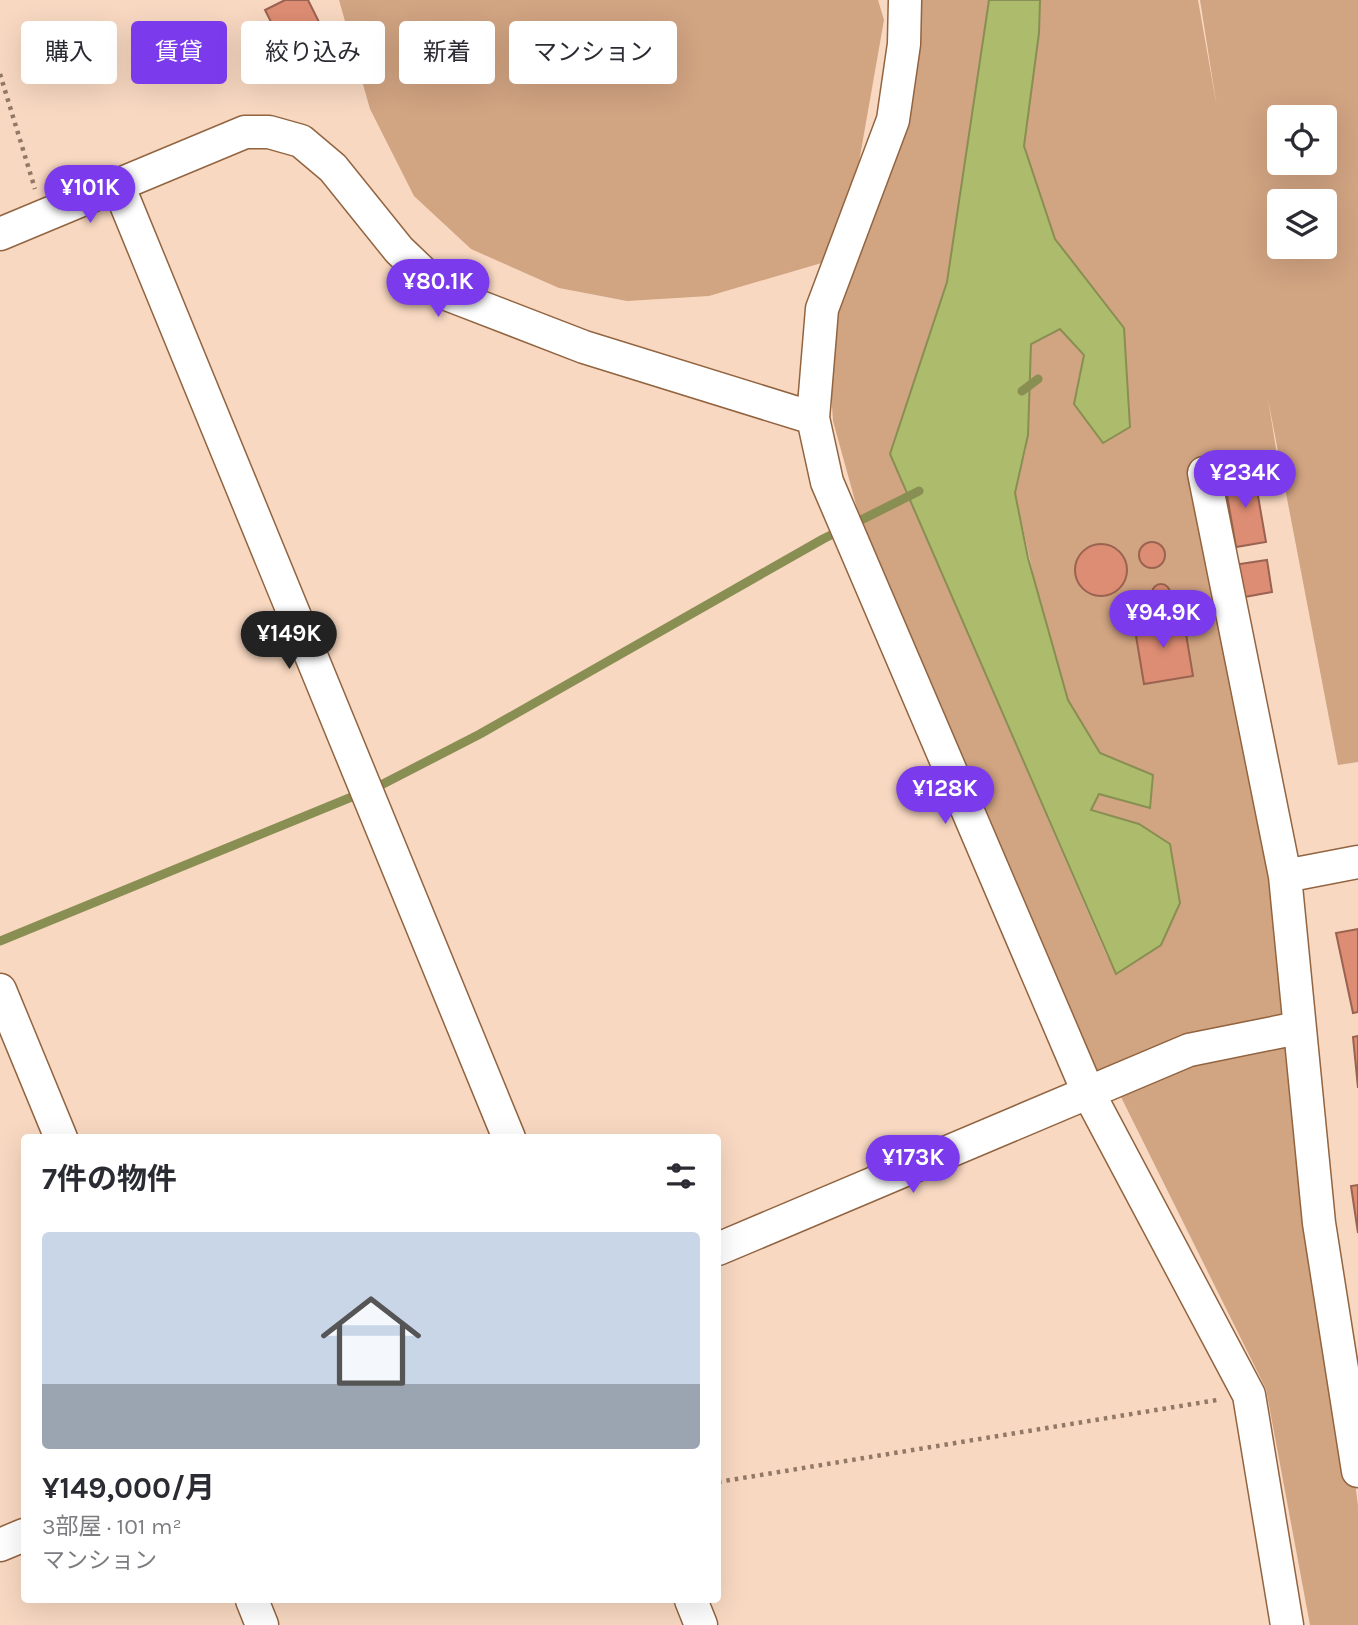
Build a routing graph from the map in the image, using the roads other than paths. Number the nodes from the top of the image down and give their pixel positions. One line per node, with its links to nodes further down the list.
1 (905, 0): 4 (street)
2 (118, 185): 3 (street); 4 (street); 12 (street)
3 (0, 234)
4 (813, 418): 10 (street)
5 (1204, 473): 7 (street)
6 (1358, 862): 7 (street)
7 (1285, 876): 9 (street)
8 (0, 990): 11 (street)
9 (1298, 1028): 10 (street); 14 (street)
10 (1088, 1092): 13 (street); 21 (street)
11 (59, 1134)
12 (507, 1134)
13 (721, 1248)
14 (1358, 1471)
15 (21, 1536): 16 (street)
16 (0, 1545)
17 (253, 1603): 19 (street)
18 (692, 1603): 20 (street)
19 (262, 1625)
20 (701, 1625)
21 (1287, 1625)

